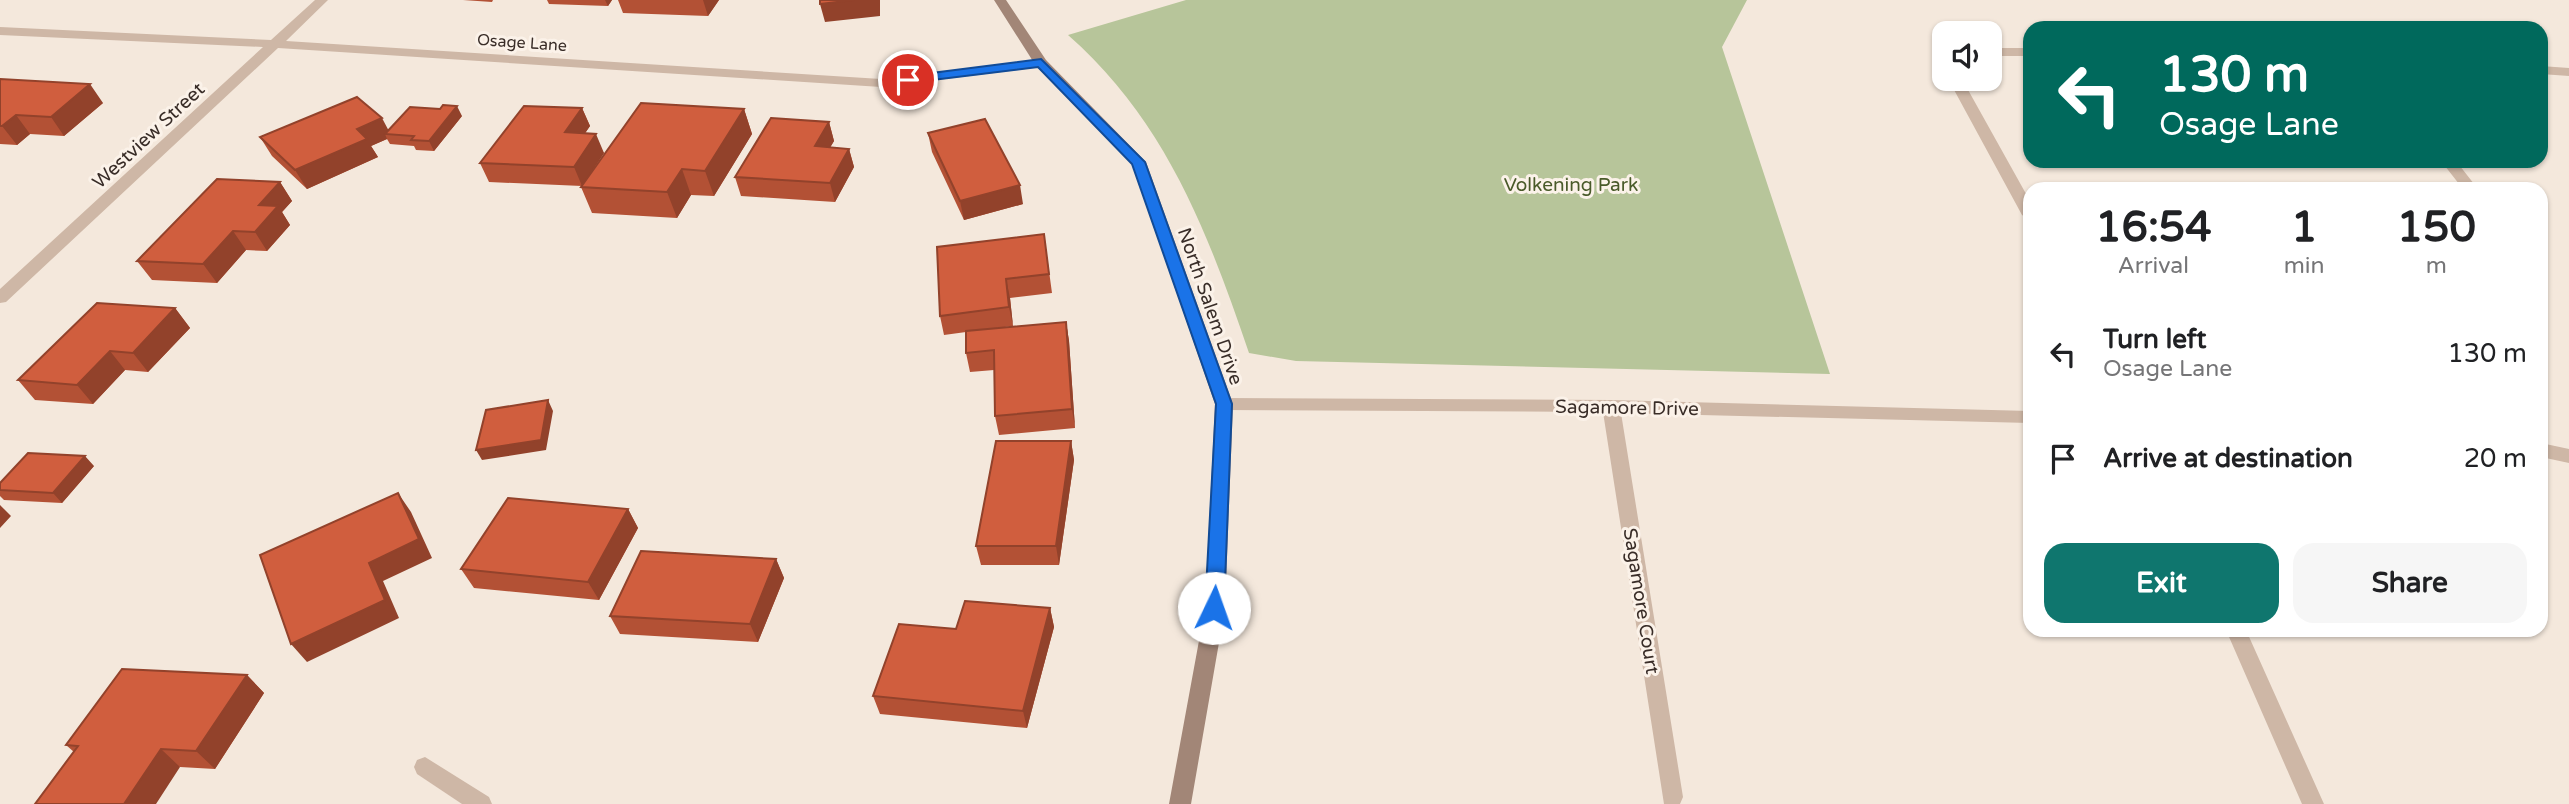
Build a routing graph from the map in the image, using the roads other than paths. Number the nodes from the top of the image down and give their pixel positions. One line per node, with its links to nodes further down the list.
1 (322, 0): 4 (street, Westview Street)
2 (999, 0): 7 (street, North Salem Drive)
3 (0, 31): 4 (street, Osage Lane)
4 (274, 44): 7 (street, Osage Lane); 14 (street, Westview Street)
5 (2002, 52): 6 (street)
6 (2023, 52)
7 (1041, 63): 15 (street, North Salem Drive)
8 (2548, 70): 9 (street)
9 (2569, 72)
10 (1962, 91): 13 (street)
11 (2454, 168): 12 (street)
12 (2465, 182)
13 (2023, 202)
14 (0, 298)
15 (1224, 404): 16 (street, Sagamore Drive); 24 (street, North Salem Drive)
16 (1611, 406): 17 (street, Sagamore Drive); 22 (street, Sagamore Court)
17 (2023, 417)
18 (2548, 452): 19 (street)
19 (2569, 456)
20 (2239, 637): 25 (street)
21 (425, 767): 23 (street)
22 (1672, 797)
23 (481, 804)
24 (1180, 804)
25 (2313, 804)

